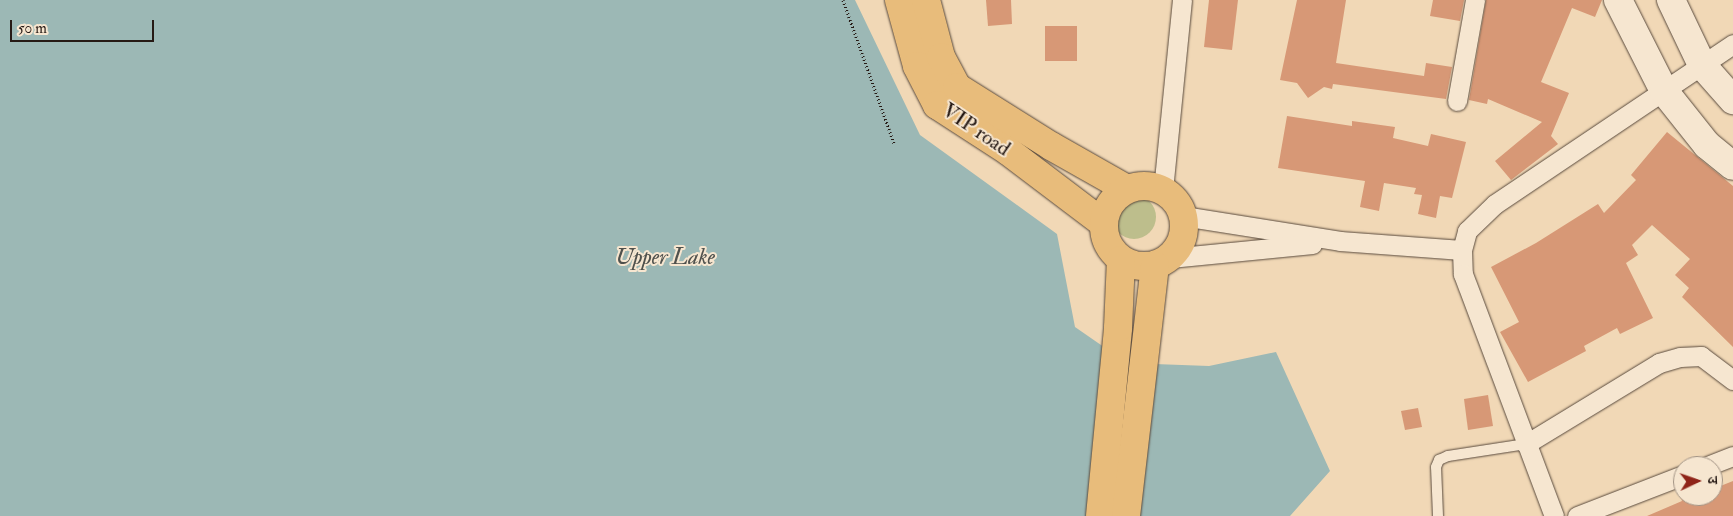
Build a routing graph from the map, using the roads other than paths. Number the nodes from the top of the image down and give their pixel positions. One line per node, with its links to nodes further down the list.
1 (899, 0): 16 (main road, VIP road)
2 (926, 0): 13 (main road, VIP road)
3 (1182, 0): 14 (street)
4 (1475, 0): 11 (street)
5 (1618, 0): 9 (street)
6 (1671, 0): 8 (street)
7 (1733, 44): 8 (street)
8 (1702, 65): 9 (street); 10 (street)
9 (1664, 91): 12 (street); 18 (street)
10 (1733, 100)
11 (1457, 101)
12 (1733, 166)
13 (1127, 189): 14 (main road); 16 (main road)
14 (1163, 190): 15 (main road)
15 (1183, 216): 17 (street); 20 (main road)
16 (1104, 223): 19 (main road)
17 (1340, 241): 18 (street); 20 (street)
18 (1462, 250): 22 (street)
19 (1121, 260): 20 (main road); 24 (main road)
20 (1162, 262): 25 (main road)
21 (1733, 380): 22 (street)
22 (1526, 444): 26 (lane); 27 (street)
23 (1673, 479): 28 (street)
24 (1100, 516)
25 (1126, 516)
26 (1438, 516)
27 (1554, 516)
28 (1577, 516)

